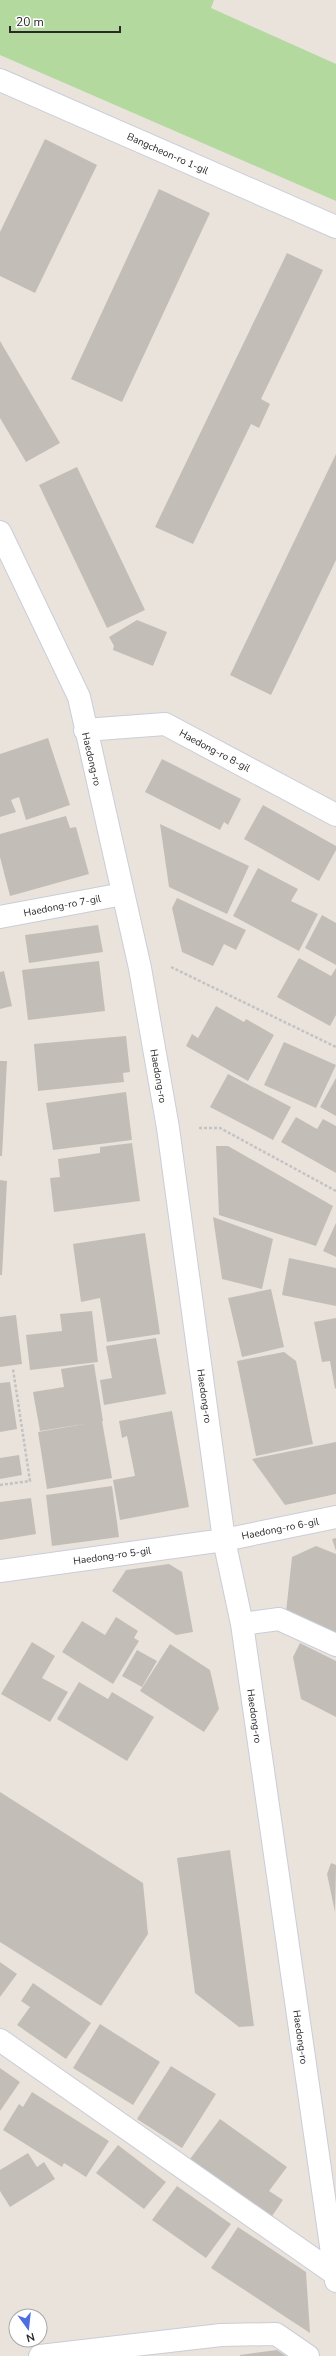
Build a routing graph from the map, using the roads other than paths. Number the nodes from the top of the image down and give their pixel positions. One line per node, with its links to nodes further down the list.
1 (0, 80): 2 (street, Bangcheon-ro 1-gil)
2 (336, 227)
3 (0, 532): 4 (street, Haedong-ro)
4 (85, 730): 5 (street, Haedong-ro 8-gil); 6 (street, Haedong-ro)
5 (336, 815)
6 (123, 894): 7 (street, Haedong-ro 7-gil); 9 (street, Haedong-ro)
7 (0, 917)
8 (336, 1517): 9 (street, Haedong-ro 6-gil)
9 (224, 1540): 10 (street, Haedong-ro 5-gil); 11 (street, Haedong-ro)
10 (0, 1571)
11 (242, 1624): 12 (street); 14 (street, Haedong-ro)
12 (336, 1645)
13 (0, 2040): 15 (street)
14 (331, 2209): 15 (street, Haedong-ro)
15 (336, 2277)
16 (40, 2356): 17 (street)
17 (308, 2356)

